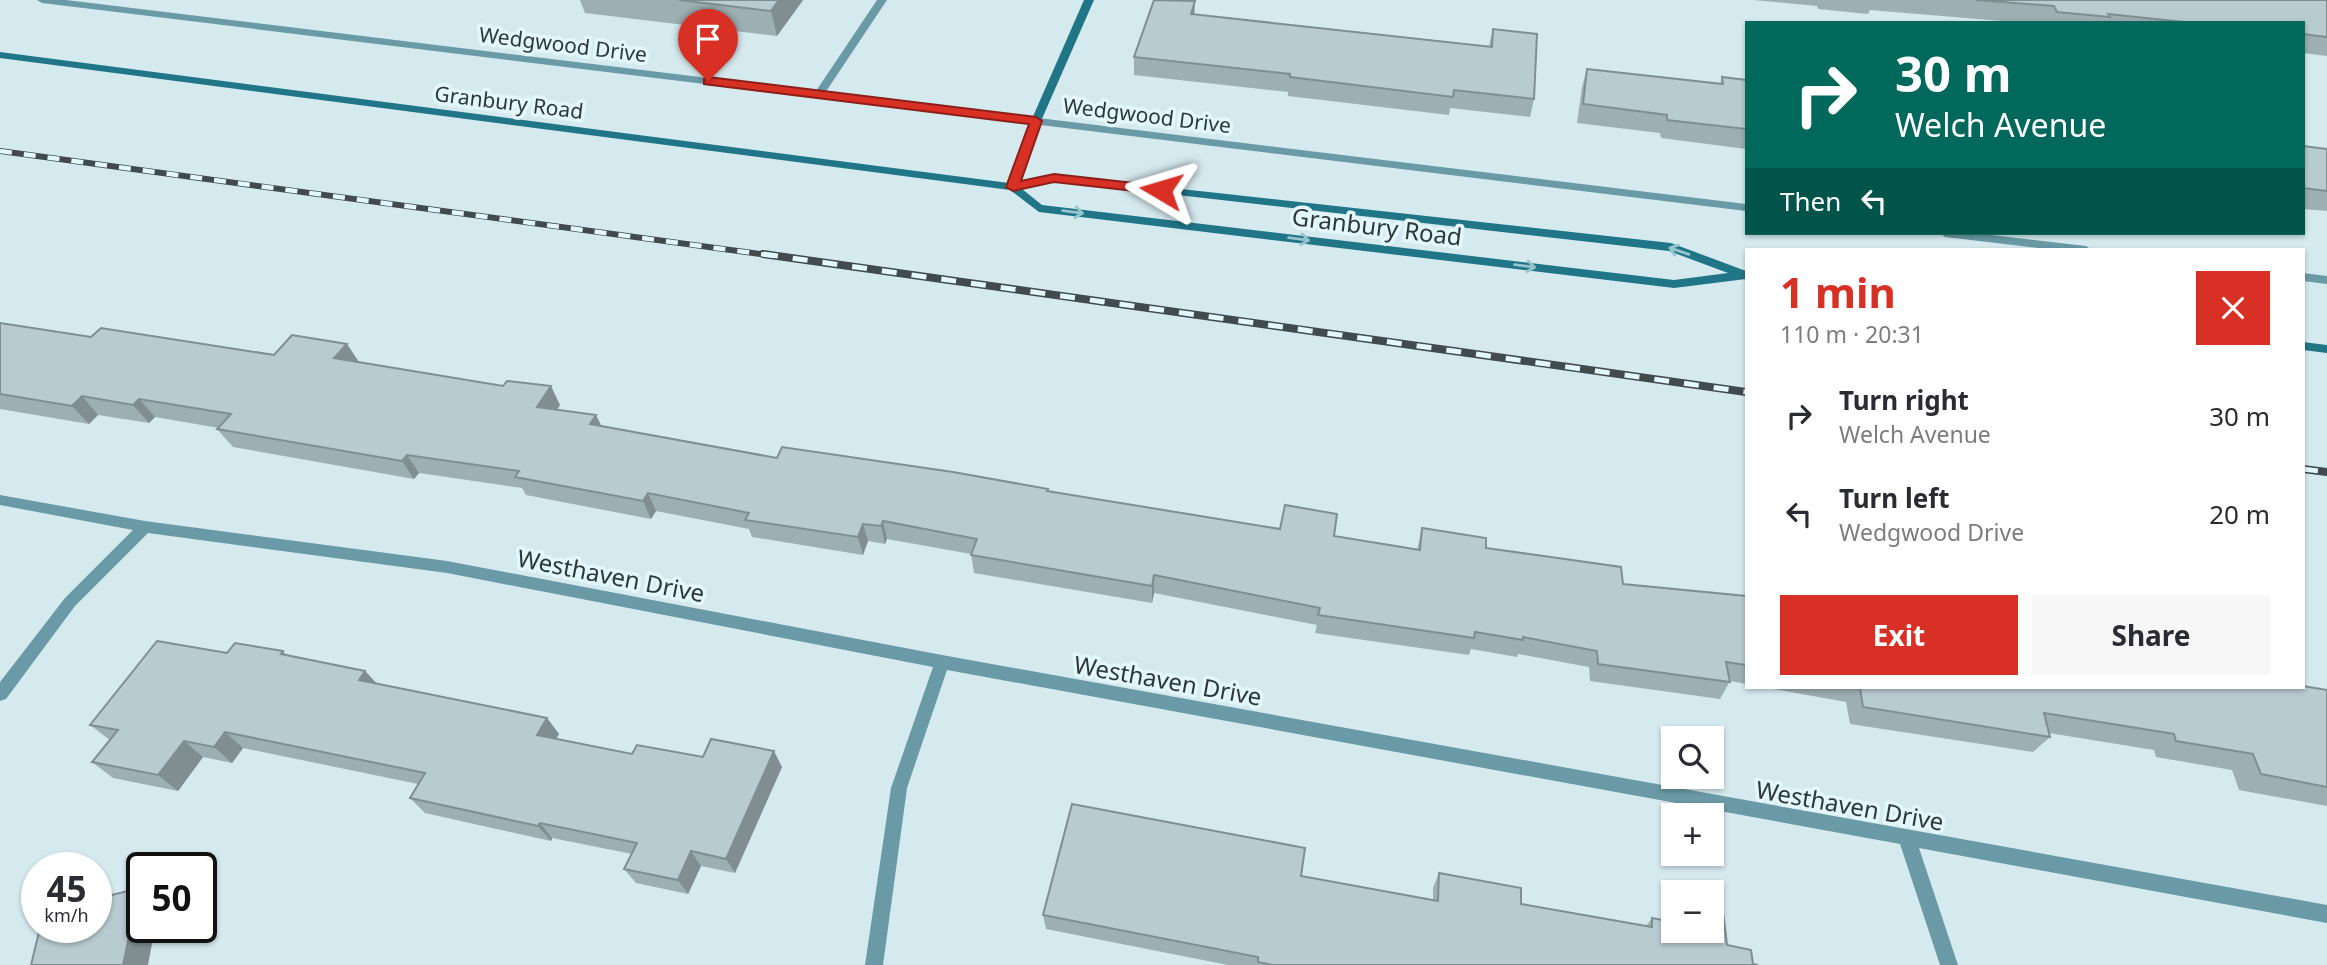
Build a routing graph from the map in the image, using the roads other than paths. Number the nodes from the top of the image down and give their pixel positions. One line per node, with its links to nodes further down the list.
1 (42, 0): 5 (street, Wedgwood Drive)
2 (881, 0): 5 (street)
3 (1089, 0): 6 (main road)
4 (0, 55): 7 (main road, Granbury Road)
5 (819, 94): 6 (street, Wedgwood Drive)
6 (1036, 121): 7 (main road); 8 (street, Wedgwood Drive)
7 (1013, 187): 11 (main road, Granbury Road, one-way to 7); 11 (main road, Granbury Road, one-way to 11)
8 (1745, 208)
9 (1962, 235): 10 (street)
10 (2069, 248)
11 (1745, 275)
12 (2305, 277): 13 (street)
13 (2327, 280)
14 (2305, 346): 15 (main road)
15 (2327, 349)
16 (0, 500): 17 (street, Westhaven Drive)
17 (145, 527): 18 (street, Westhaven Drive); 19 (street)
18 (942, 662): 20 (street, Westhaven Drive); 22 (street)
19 (0, 694)
20 (1907, 839): 21 (street, Westhaven Drive); 23 (street)
21 (2327, 914)
22 (874, 965)
23 (1949, 965)

